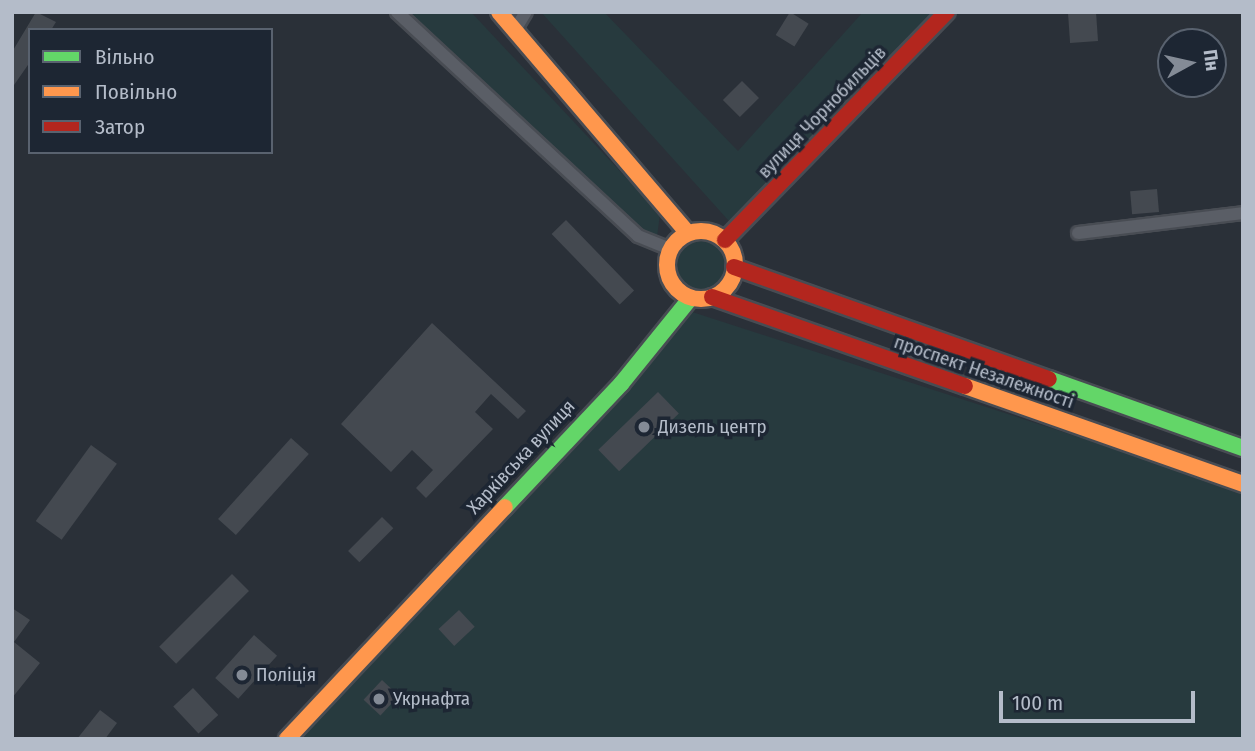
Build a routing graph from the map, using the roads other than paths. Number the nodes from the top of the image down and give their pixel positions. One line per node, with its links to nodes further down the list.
1 (397, 12): 10 (street)
2 (499, 12): 5 (street)
3 (526, 12): 5 (street)
4 (947, 12): 9 (street, вулиця Чорнобильців)
5 (516, 30): 7 (street)
6 (1243, 213): 8 (street)
7 (686, 231): 9 (street); 10 (street)
8 (1078, 233)
9 (725, 240): 11 (street)
10 (671, 249): 13 (street)
11 (734, 267): 12 (street); 14 (street, проспект Незалежності)
12 (712, 297): 13 (street); 15 (street, проспект Незалежності)
13 (689, 300): 16 (street, Харківська вулиця)
14 (1243, 448)
15 (1243, 484)
16 (286, 739)

